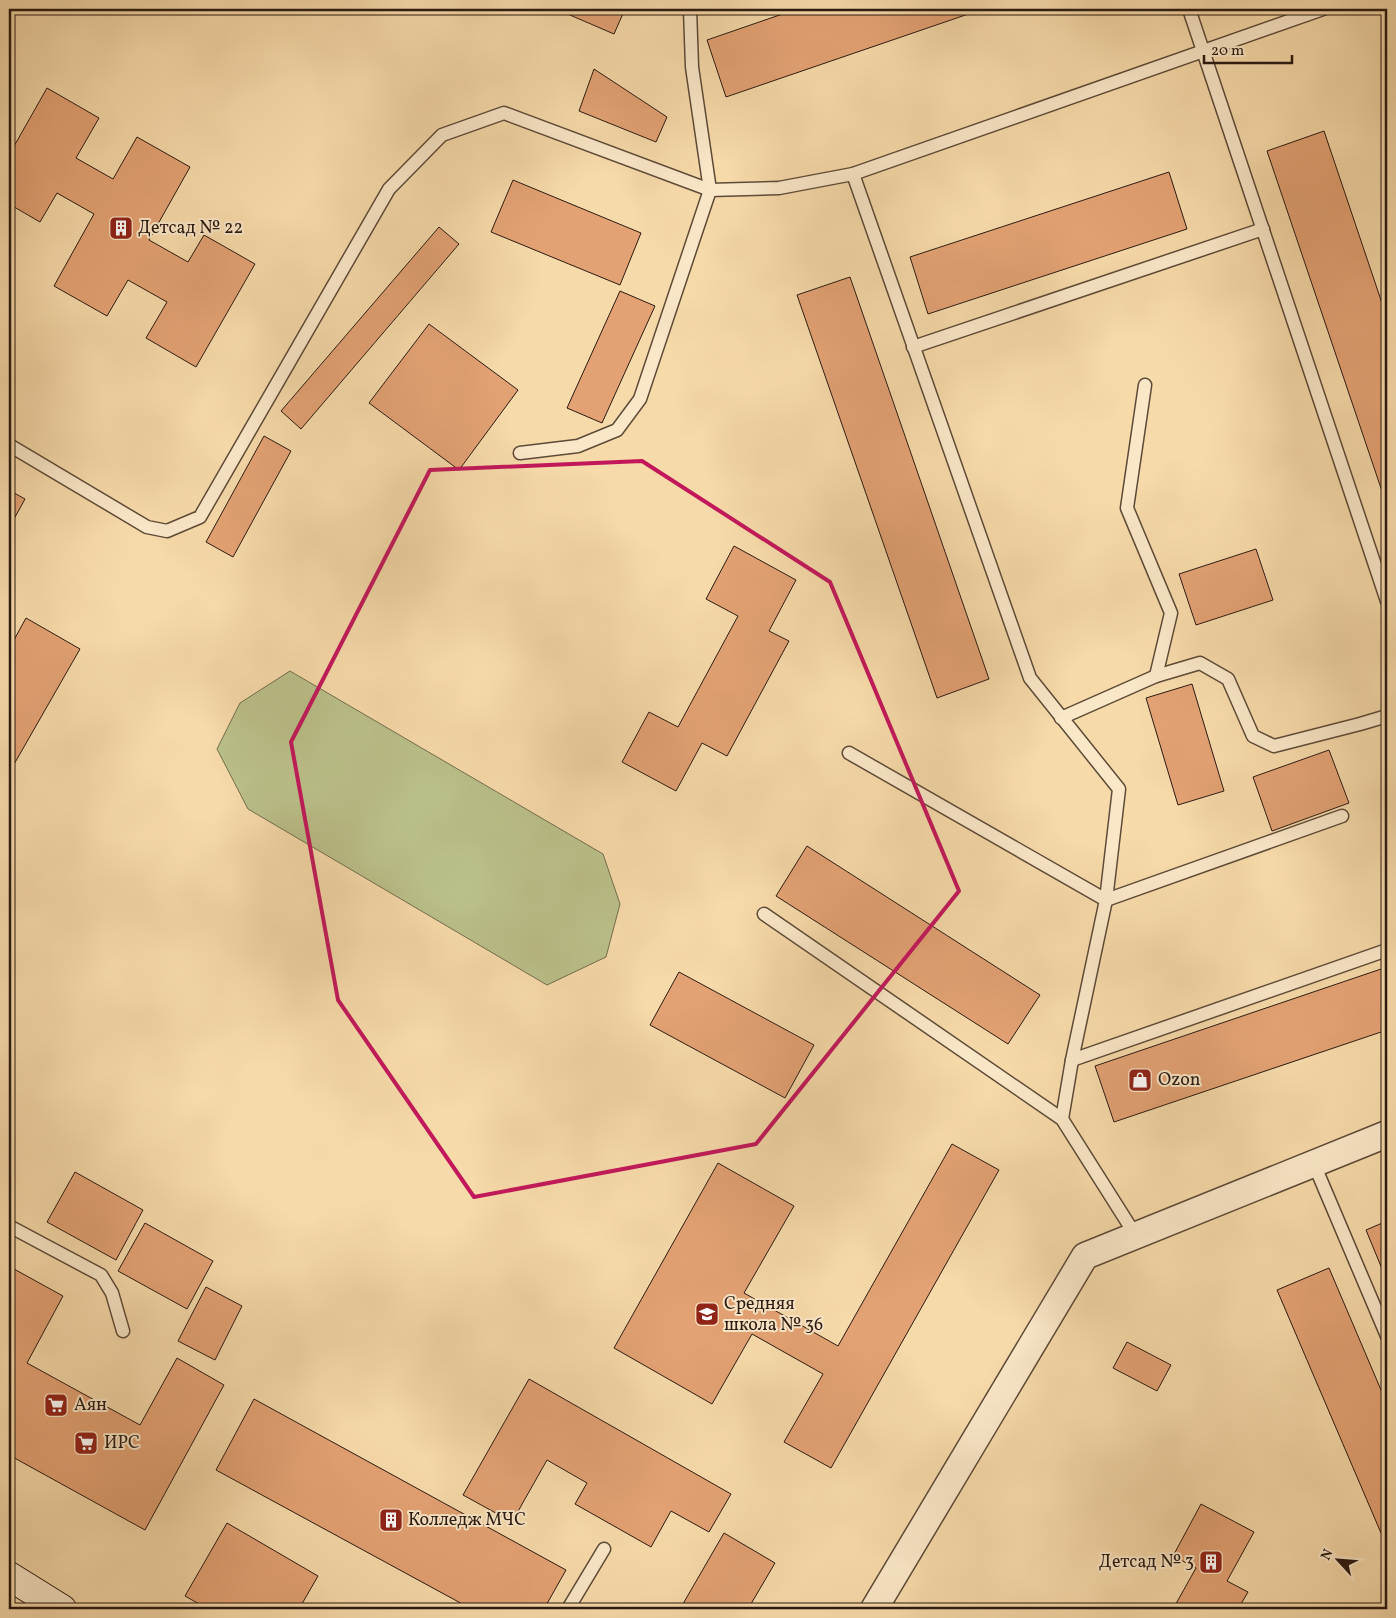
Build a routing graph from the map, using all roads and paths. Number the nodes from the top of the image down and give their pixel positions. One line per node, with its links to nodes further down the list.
1 (690, 9): 6 (lane)
2 (1189, 9): 4 (lane)
3 (1323, 9): 4 (lane)
4 (1204, 51): 5 (lane); 7 (lane)
5 (853, 174): 6 (lane); 8 (lane)
6 (710, 190): 10 (lane); 11 (lane)
7 (1263, 229): 8 (lane); 12 (lane)
8 (913, 347): 15 (lane)
9 (1145, 385): 13 (lane)
10 (9, 445)
11 (520, 453)
12 (1387, 601)
13 (1156, 676): 14 (lane); 15 (lane)
14 (1387, 716)
15 (1061, 718): 18 (lane)
16 (849, 754): 18 (lane)
17 (1342, 816): 18 (lane)
18 (1106, 900): 21 (lane)
19 (764, 914): 22 (lane)
20 (1387, 950): 21 (lane)
21 (1072, 1060): 22 (lane)
22 (1062, 1119): 26 (lane)
23 (1387, 1134): 24 (street)
24 (1314, 1164): 26 (street); 28 (lane)
25 (9, 1226): 27 (lane)
26 (1136, 1236): 33 (street)
27 (123, 1332)
28 (1387, 1336)
29 (604, 1549): 32 (lane)
30 (9, 1576): 31 (street)
31 (62, 1609)
32 (568, 1609)
33 (874, 1609)

